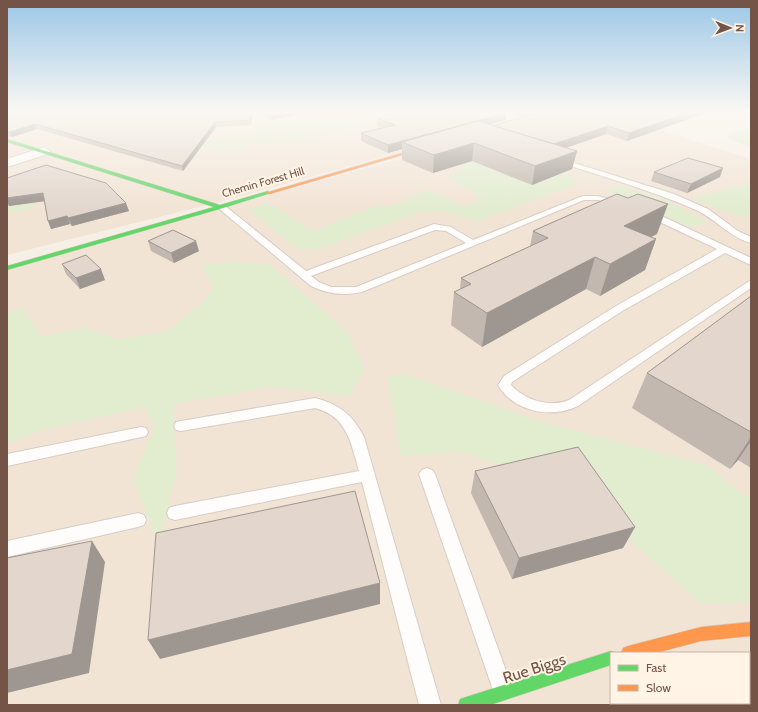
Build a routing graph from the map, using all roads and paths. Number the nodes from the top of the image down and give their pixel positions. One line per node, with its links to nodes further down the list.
1 (25, 145): 3 (street)
2 (431, 145): 6 (street, Chemin Forest Hill)
3 (44, 151): 5 (street); 6 (street)
4 (550, 157): 7 (lane)
5 (7, 163)
6 (220, 207): 11 (street, Chemin Forest Hill); 12 (lane)
7 (751, 240)
8 (473, 243): 9 (lane); 12 (lane); 12 (lane)
9 (725, 249): 10 (lane); 13 (lane)
10 (751, 262)
11 (7, 268)
12 (305, 275)
13 (751, 283)
14 (180, 426): 18 (lane)
15 (141, 432): 16 (lane)
16 (7, 460)
17 (427, 474): 25 (lane)
18 (368, 476): 19 (lane); 26 (lane)
19 (175, 514)
20 (138, 520): 21 (lane)
21 (7, 549)
22 (751, 629): 23 (street)
23 (632, 652)
24 (610, 658): 25 (street, Rue Biggs)
25 (504, 693): 27 (street, Rue Biggs)
26 (430, 705)
27 (466, 705)

